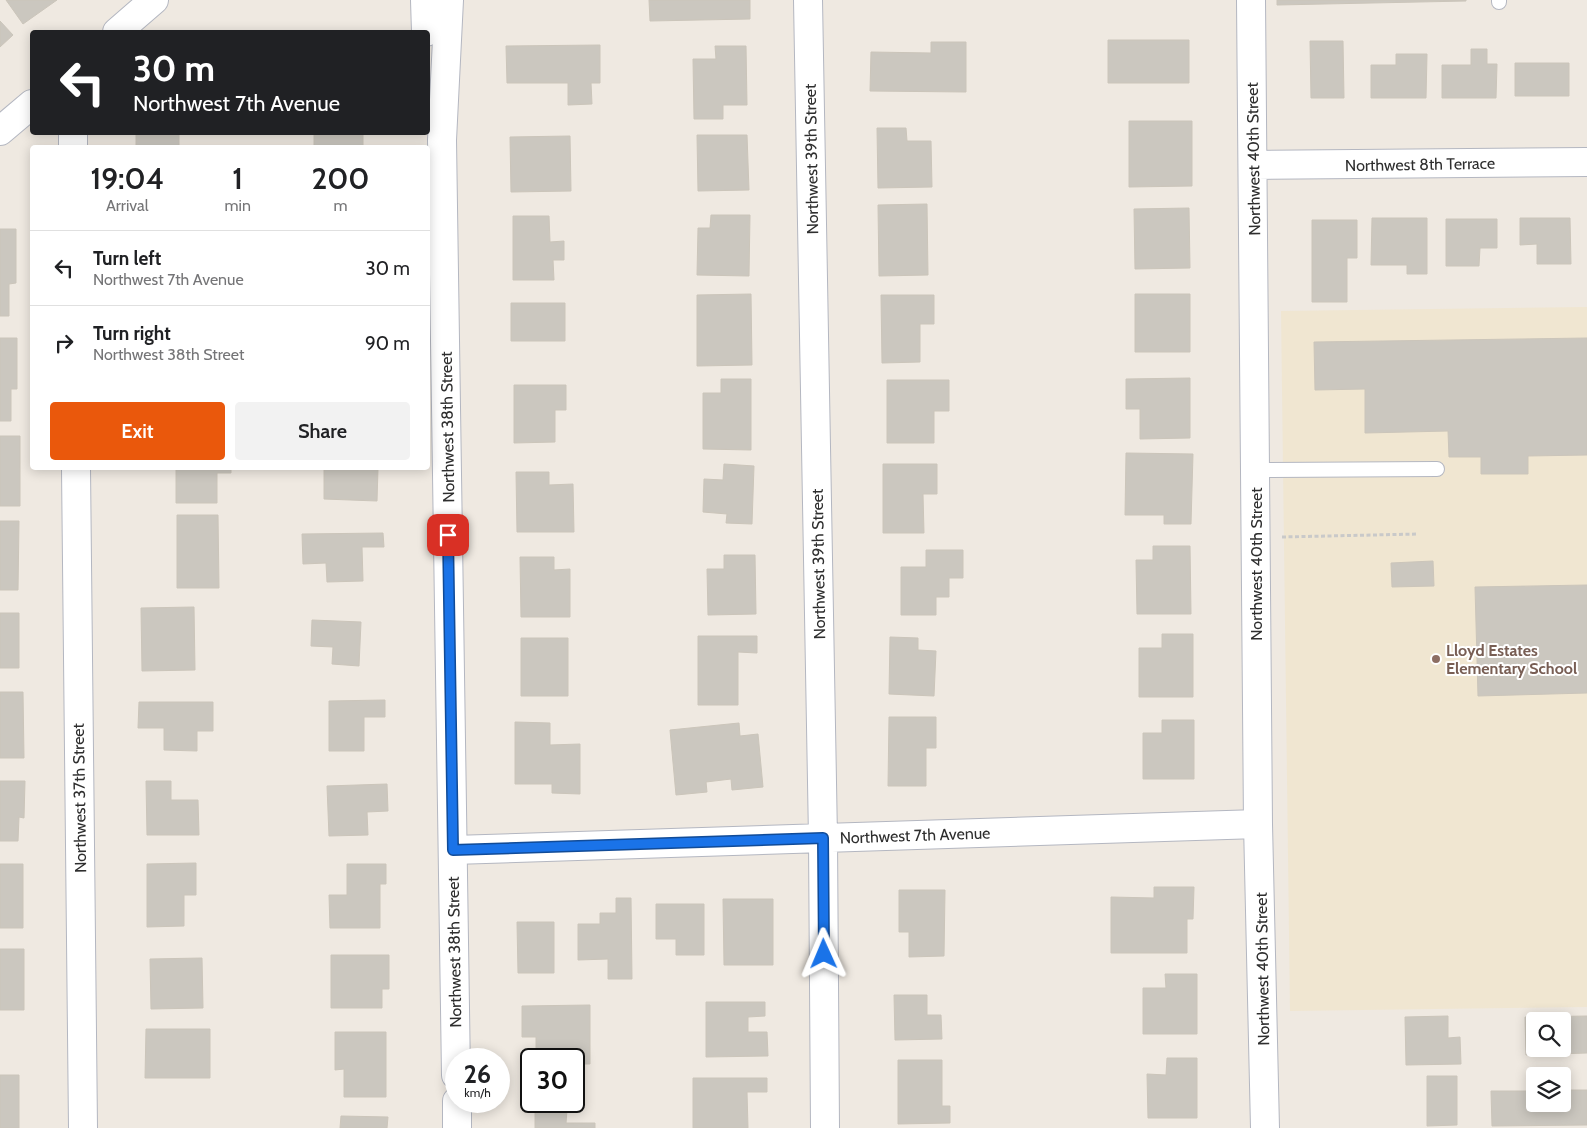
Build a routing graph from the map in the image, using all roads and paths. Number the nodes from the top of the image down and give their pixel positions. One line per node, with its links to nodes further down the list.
1 (154, 0): 6 (street)
2 (425, 0): 7 (street)
3 (449, 0): 11 (street, Northwest 38th Street)
4 (808, 0): 20 (street, Northwest 39th Street)
5 (1251, 0): 13 (street, Northwest 40th Street)
6 (119, 30)
7 (426, 30)
8 (430, 66): 11 (street, Northwest 38th Street)
9 (30, 106): 10 (street)
10 (0, 131)
11 (442, 140): 21 (street, Northwest 38th Street)
12 (1587, 162): 13 (street, Northwest 8th Terrace)
13 (1253, 165): 16 (street, Northwest 40th Street)
14 (1437, 469): 16 (lane)
15 (76, 470): 24 (street, Northwest 37th Street)
16 (1255, 470): 19 (street, Northwest 40th Street)
17 (1418, 534): 18 (path)
18 (1279, 537)
19 (1258, 824): 20 (street, Northwest 7th Avenue); 27 (street, Northwest 40th Street)
20 (823, 838): 21 (street, Northwest 7th Avenue); 26 (street, Northwest 39th Street)
21 (453, 850): 22 (street, Northwest 38th Street)
22 (456, 1048)
23 (457, 1113): 25 (street)
24 (83, 1128)
25 (457, 1128)
26 (825, 1128)
27 (1265, 1128)

